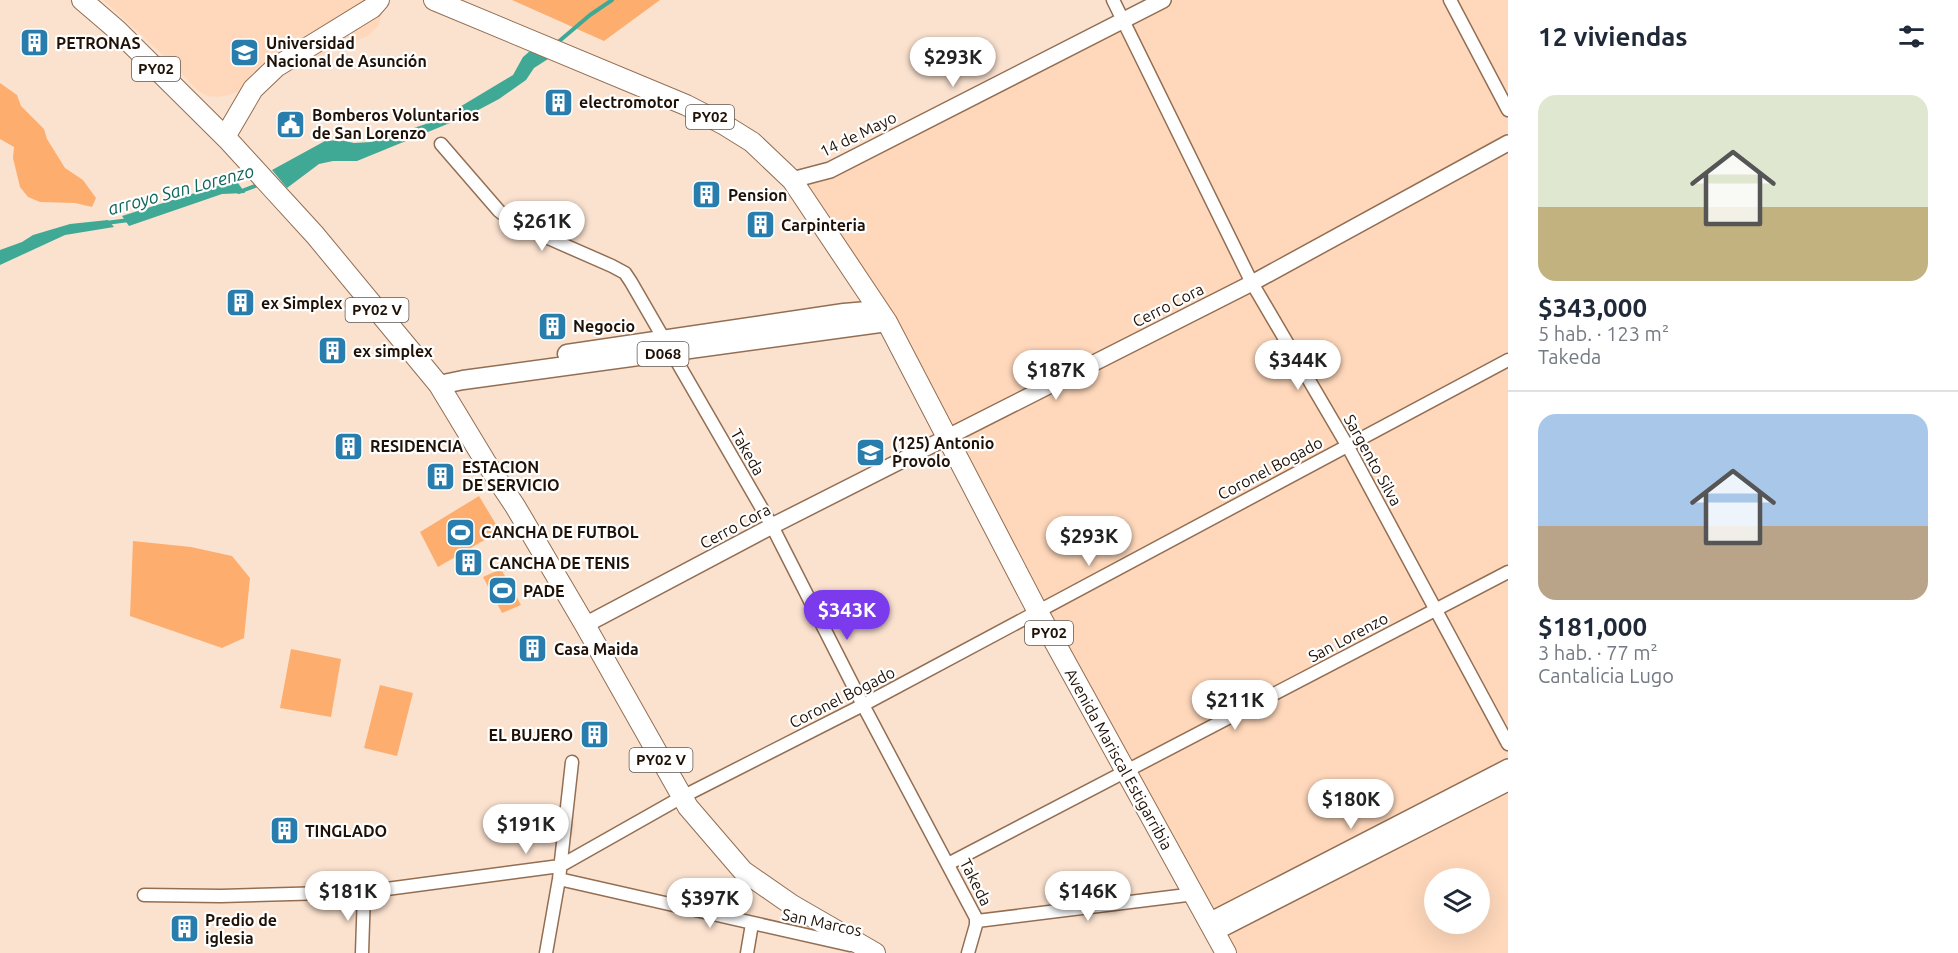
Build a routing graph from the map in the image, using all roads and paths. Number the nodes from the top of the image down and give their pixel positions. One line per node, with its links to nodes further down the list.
1 (82, 0): 9 (highway, PY02)
2 (379, 0): 9 (highway)
3 (434, 0): 12 (highway, PY02)
4 (1113, 0): 7 (street, Sargento Silva)
5 (1163, 0): 7 (street, 14 de Mayo)
6 (1450, 0): 8 (street)
7 (1124, 20): 12 (street, 14 de Mayo); 13 (street, Sargento Silva)
8 (1508, 110)
9 (227, 139): 17 (highway, PY02 V)
10 (1508, 142): 13 (street, Cerro Cora)
11 (441, 144): 15 (street, Takeda)
12 (792, 180): 14 (highway, PY02)
13 (1252, 283): 18 (street, Cerro Cora); 19 (street, Sargento Silva)
14 (883, 316): 15 (main road, D068); 18 (highway, Avenida Mariscal Estigarribia / PY02)
15 (668, 346): 17 (main road, D068); 20 (street, Takeda)
16 (1508, 360): 19 (street, Coronel Bogado)
17 (439, 385): 24 (highway, PY02 V)
18 (948, 438): 20 (street, Cerro Cora); 23 (highway, Avenida Mariscal Estigarribia / PY02)
19 (1347, 445): 22 (street, Sargento Silva); 23 (street, Coronel Bogado)
20 (772, 526): 24 (street, Cerro Cora); 25 (street, Takeda)
21 (1508, 572): 22 (street, San Lorenzo)
22 (1436, 609): 26 (street, Sargento Silva); 29 (street, San Lorenzo)
23 (1038, 612): 25 (street, Coronel Bogado); 29 (highway, Avenida Mariscal Estigarribia / PY02)
24 (585, 625): 31 (highway, PY02 V)
25 (863, 705): 31 (street, Coronel Bogado); 32 (street, Takeda)
26 (1508, 744)
27 (572, 762): 33 (street)
28 (1508, 767): 40 (street)
29 (1126, 771): 32 (street, San Lorenzo); 36 (highway, Avenida Mariscal Estigarribia / PY02)
30 (1508, 783): 40 (street)
31 (682, 797): 33 (street, Coronel Bogado); 41 (highway, PY02 V)
32 (948, 864): 38 (street, Takeda)
33 (560, 866): 34 (street); 35 (street, Coronel Bogado)
34 (559, 879): 39 (street, San Marcos); 43 (street)
35 (364, 892): 37 (street, Coronel Bogado); 42 (street)
36 (1195, 894): 38 (street); 40 (highway, Avenida Mariscal Estigarribia / PY02)
37 (144, 895)
38 (977, 921): 45 (street, Takeda)
39 (753, 924): 41 (street, San Marcos); 44 (street)
40 (1218, 940)
41 (871, 951)
42 (362, 953)
43 (546, 953)
44 (747, 953)
45 (968, 953)

